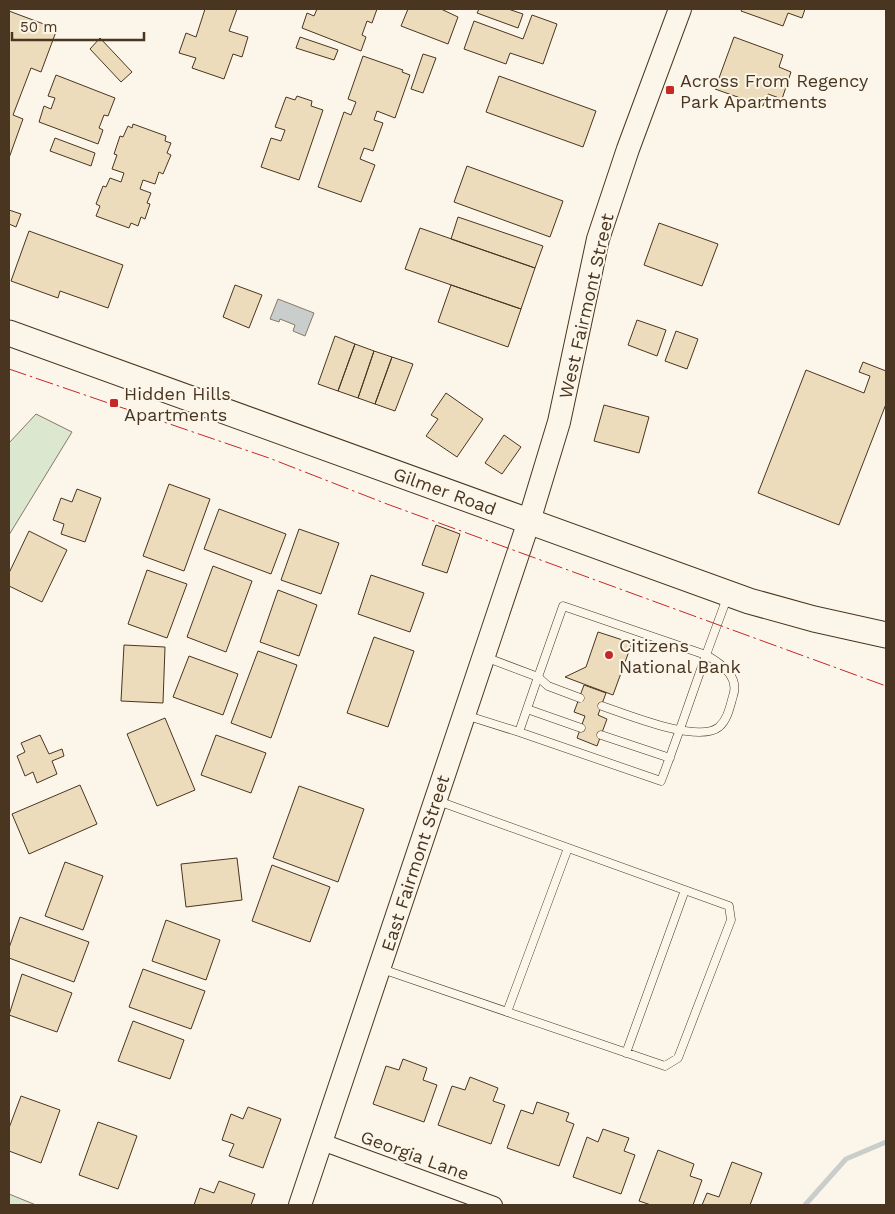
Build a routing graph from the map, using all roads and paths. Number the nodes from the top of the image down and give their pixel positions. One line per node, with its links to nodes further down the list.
1 (680, 9): 3 (street, West Fairmont Street)
2 (9, 333): 3 (main road, Gilmer Road)
3 (528, 521): 4 (main road, Gilmer Road); 7 (street, East Fairmont Street)
4 (728, 594): 5 (main road, Gilmer Road); 6 (lane)
5 (886, 635)
6 (706, 655): 8 (lane); 14 (lane); 14 (lane)
7 (484, 656): 8 (lane); 12 (street, East Fairmont Street)
8 (538, 677): 9 (lane); 11 (lane)
9 (580, 698)
10 (602, 706): 14 (lane)
11 (527, 709): 13 (lane); 15 (lane)
12 (464, 714): 15 (lane); 18 (street, East Fairmont Street)
13 (581, 728)
14 (679, 731): 17 (lane)
15 (519, 732): 17 (lane)
16 (602, 735): 17 (lane)
17 (670, 758)
18 (436, 800): 19 (lane); 21 (street, East Fairmont Street)
19 (568, 848): 20 (lane); 22 (lane)
20 (684, 890): 23 (lane); 23 (lane)
21 (379, 969): 22 (lane); 24 (street, East Fairmont Street)
22 (507, 1012): 23 (lane)
23 (626, 1053)
24 (322, 1142): 25 (street, East Fairmont Street); 26 (street, Georgia Lane)
25 (300, 1205)
26 (494, 1205)

